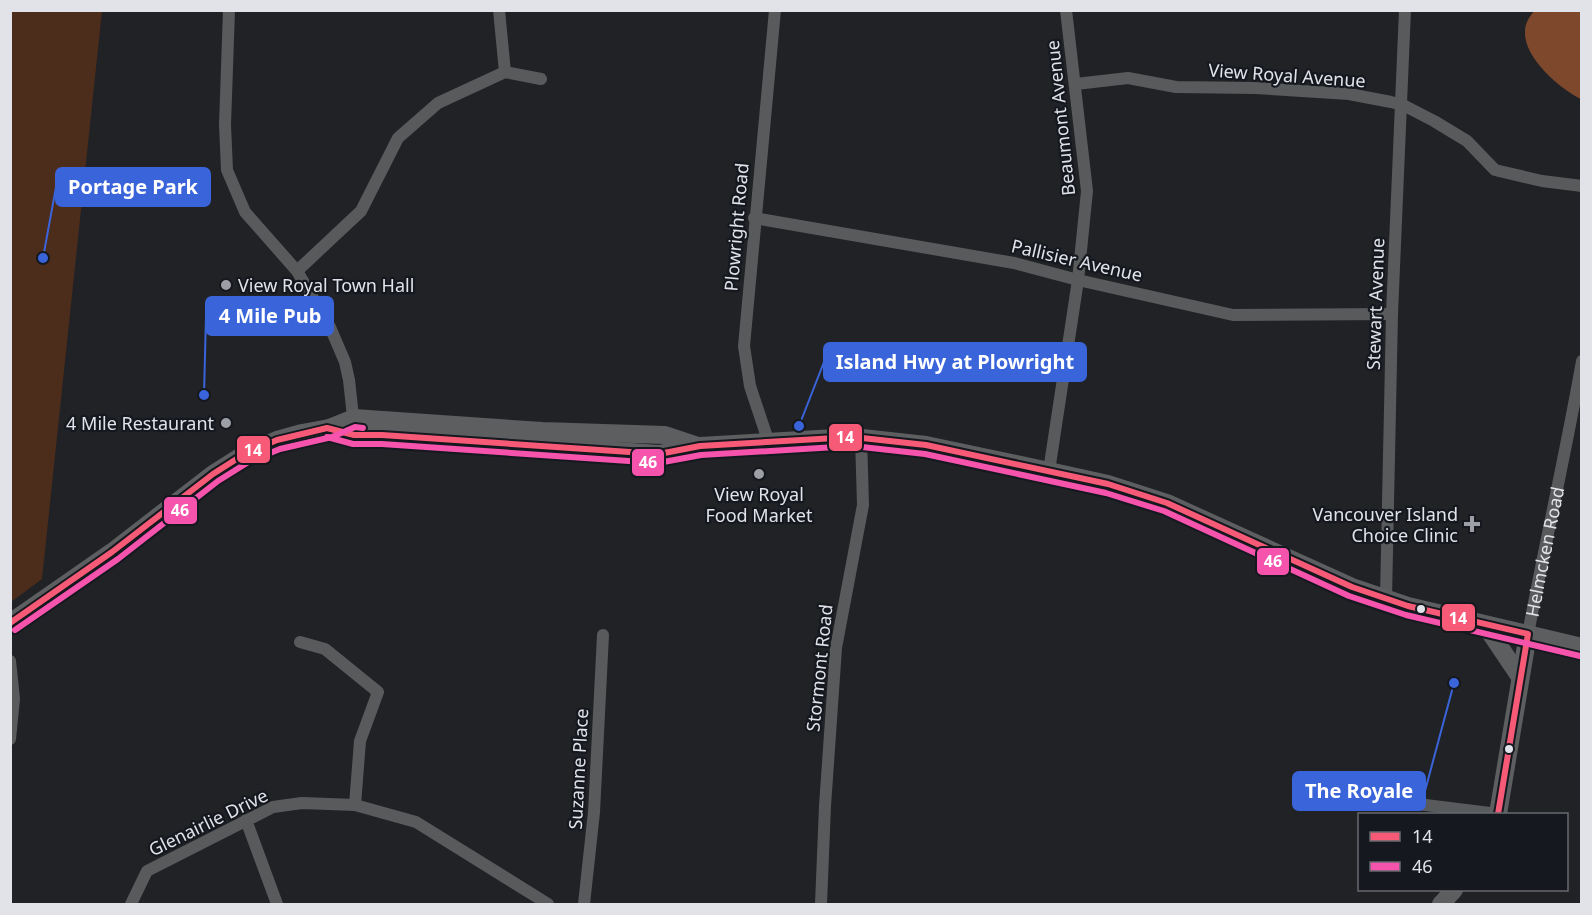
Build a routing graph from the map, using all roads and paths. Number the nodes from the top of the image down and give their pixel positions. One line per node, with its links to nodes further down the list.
1 (229, 10): 12 (street)
2 (499, 10): 6 (street)
3 (775, 10): 11 (street, Plowright Road)
4 (1066, 10): 8 (street, Beaumont Avenue)
5 (1405, 10): 9 (street, Stewart Avenue)
6 (505, 72): 7 (street); 12 (street)
7 (541, 79)
8 (1076, 84): 9 (street, View Royal Avenue); 13 (street, Beaumont Avenue)
9 (1400, 104): 10 (street, View Royal Avenue); 14 (street, Stewart Avenue)
10 (1581, 186)
11 (754, 218): 13 (street, Pallisier Avenue); 19 (street, Plowright Road)
12 (297, 271): 17 (street)
13 (1078, 280): 14 (street, Pallisier Avenue); 20 (street, Beaumont Avenue)
14 (1392, 315): 21 (street, Stewart Avenue)
15 (1581, 361): 16 (street, Helmcken Road)
16 (1579, 386): 24 (street, Helmcken Road)
17 (354, 427): 19 (main road); 22 (main road)
18 (861, 437): 19 (main road); 20 (main road); 41 (street, Stormont Road)
19 (769, 443)
20 (1049, 471): 21 (main road)
21 (1386, 598): 23 (main road)
22 (10, 623)
23 (1485, 625): 24 (main road); 29 (main road)
24 (1528, 634): 27 (main road); 29 (main road, Helmcken Road)
25 (603, 635): 40 (street, Suzanne Place)
26 (300, 642): 32 (street)
27 (1581, 647)
28 (10, 661): 30 (street)
29 (1520, 677): 34 (main road, Helmcken Road)
30 (10, 739)
31 (1322, 792): 33 (street)
32 (355, 805): 35 (street, Glenairlie Drive); 39 (street, Glenairlie Drive)
33 (1490, 813)
34 (1498, 813)
35 (246, 820): 37 (street, Glenairlie Drive); 38 (street)
36 (1453, 891): 42 (main road)
37 (131, 904)
38 (277, 904)
39 (548, 904)
40 (584, 904)
41 (822, 904)
42 (1441, 904)

